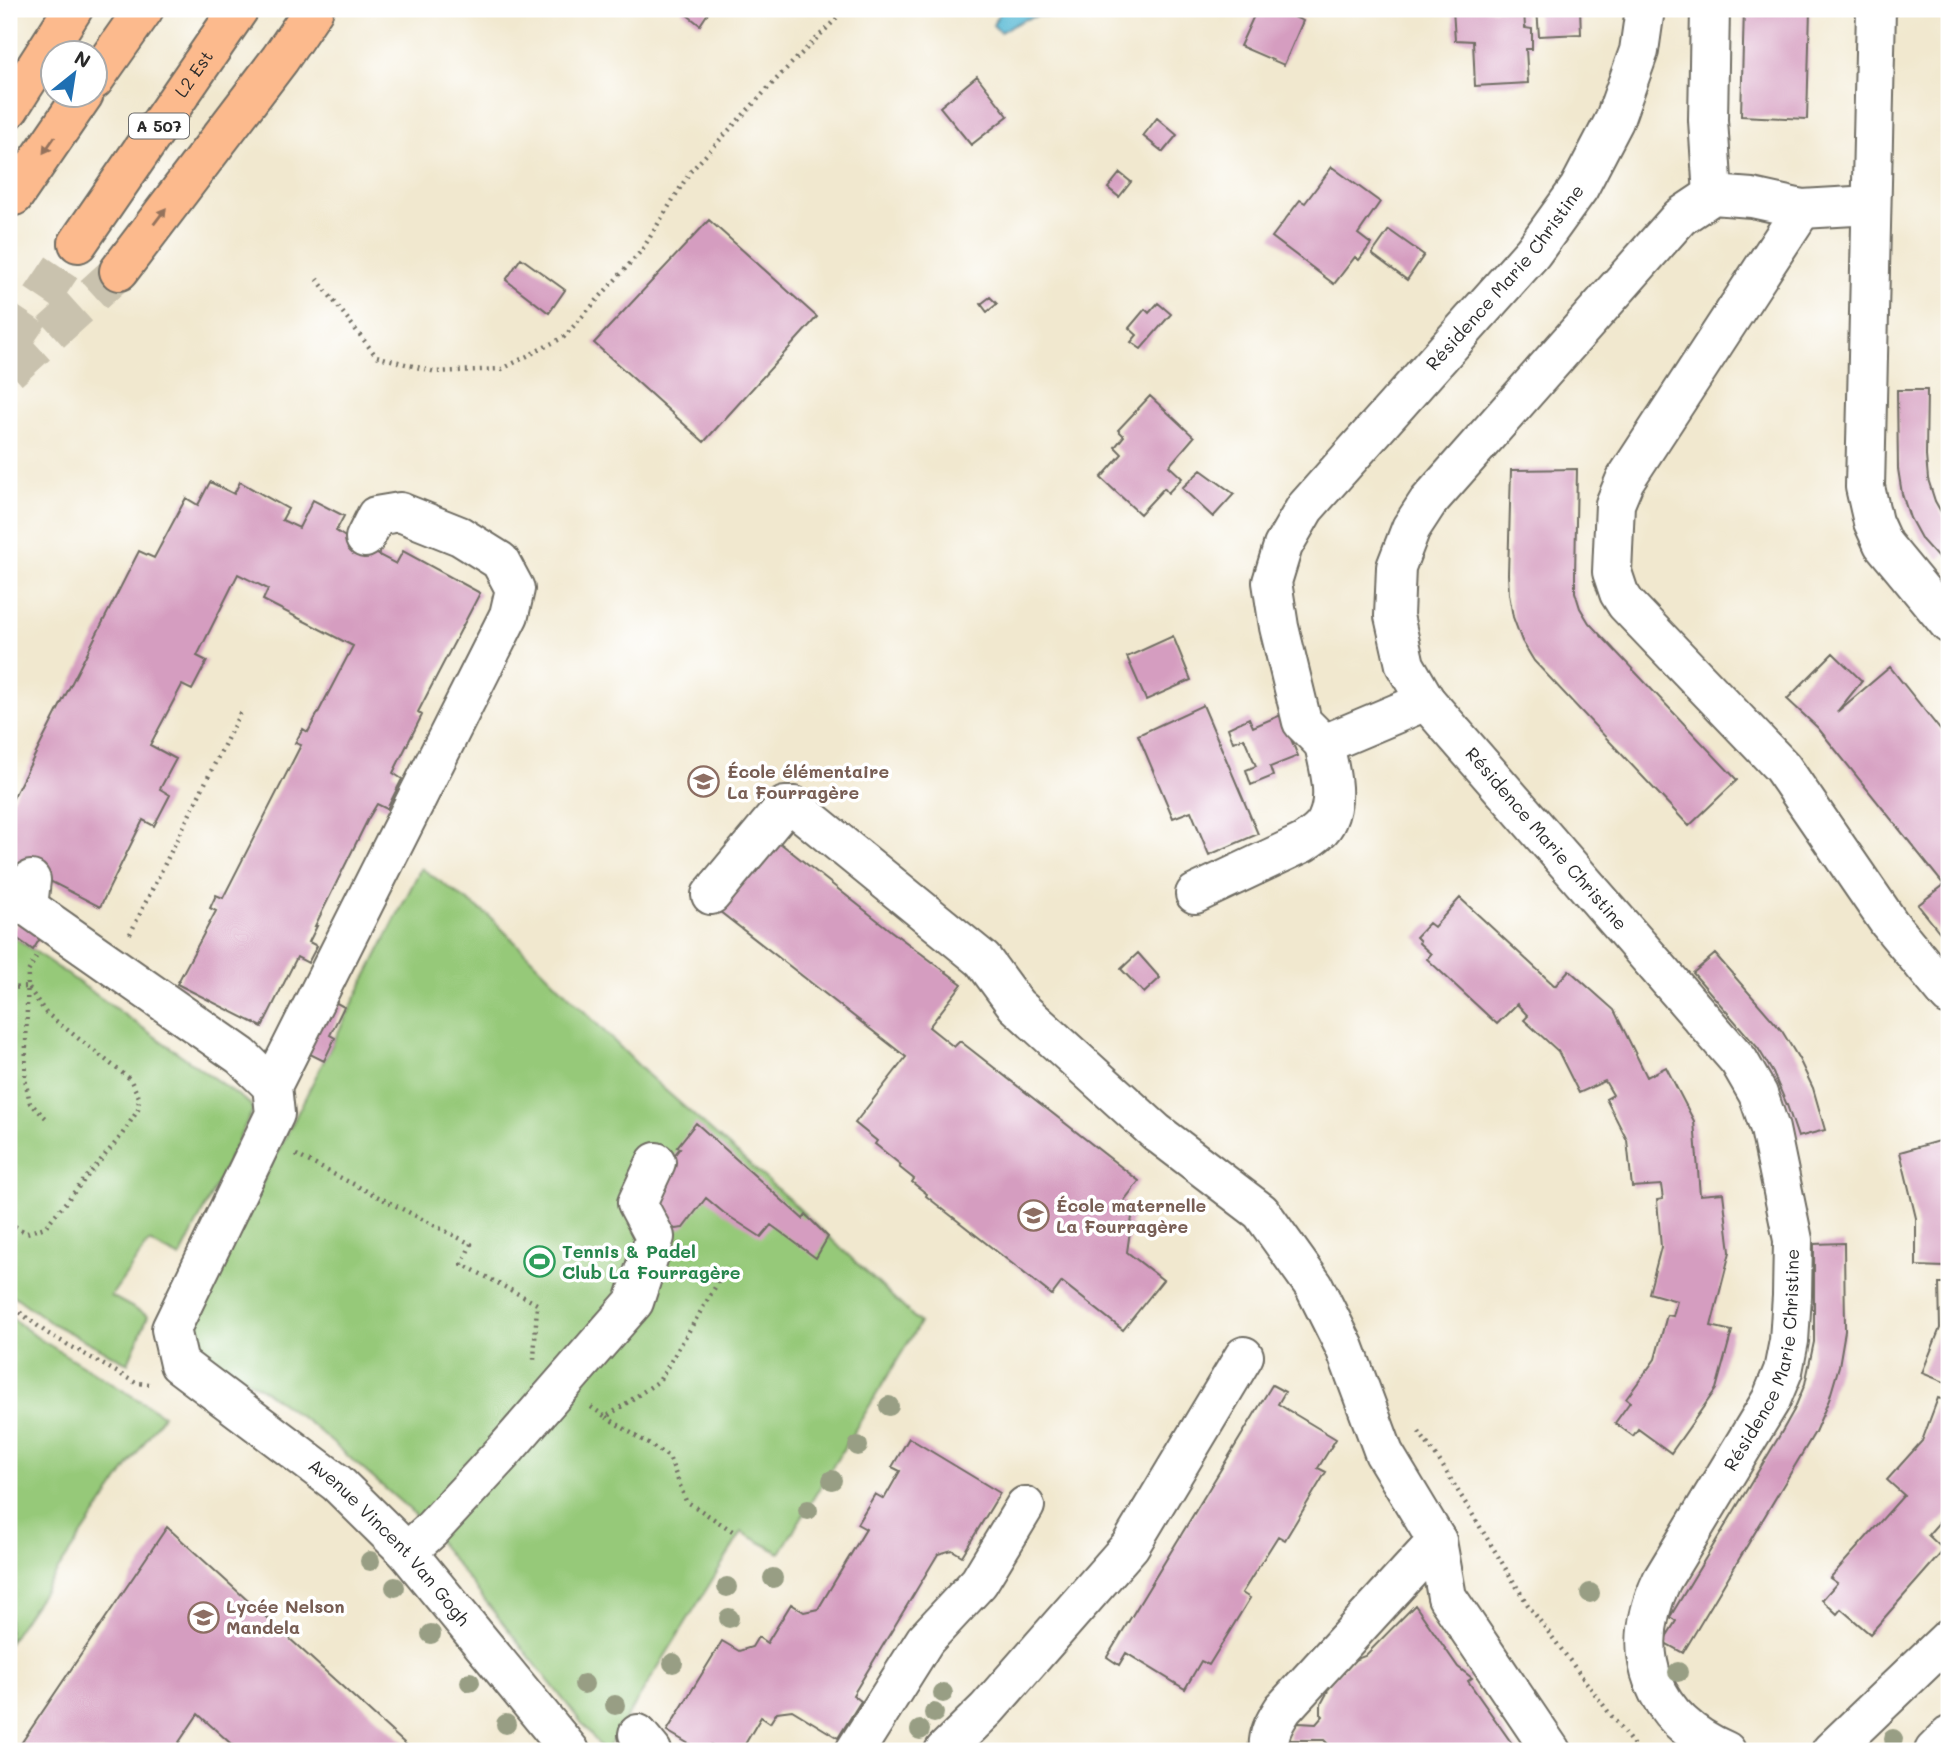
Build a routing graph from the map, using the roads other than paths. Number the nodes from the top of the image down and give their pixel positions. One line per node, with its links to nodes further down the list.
1 (73, 9): 10 (highway)
2 (144, 9): 8 (highway)
3 (239, 9): 15 (highway, L2 Est / A 507)
4 (314, 9): 16 (highway, one-way to 4)
5 (1645, 9): 20 (street, Résidence Marie Christine)
6 (1710, 9): 11 (street)
7 (1876, 9): 13 (street)
8 (108, 60)
9 (74, 108): 12 (highway, one-way to 12)
10 (9, 109)
11 (1713, 195): 14 (street); 19 (street, Résidence Marie Christine)
12 (14, 196)
13 (1871, 205): 14 (street); 18 (street)
14 (1802, 209): 24 (street)
15 (78, 243)
16 (119, 271)
17 (365, 538): 25 (street)
18 (1949, 624)
19 (1426, 701): 20 (street); 38 (street, Résidence Marie Christine)
20 (1324, 744): 21 (street, Résidence Marie Christine)
21 (1195, 894)
22 (712, 895): 29 (street)
23 (23, 901): 25 (street)
24 (1949, 996)
25 (272, 1086): 30 (street, Avenue Vincent Van Gogh)
26 (656, 1162): 30 (street)
27 (1244, 1356): 35 (street)
28 (1025, 1506): 34 (street)
29 (1437, 1541): 36 (street); 37 (street)
30 (407, 1552): 33 (street, Avenue Vincent Van Gogh)
31 (1949, 1638): 39 (street)
32 (1949, 1736): 40 (street)
33 (569, 1751)
34 (855, 1751)
35 (944, 1751)
36 (1269, 1751)
37 (1551, 1751)
38 (1726, 1751)
39 (1831, 1751)
40 (1934, 1751)

